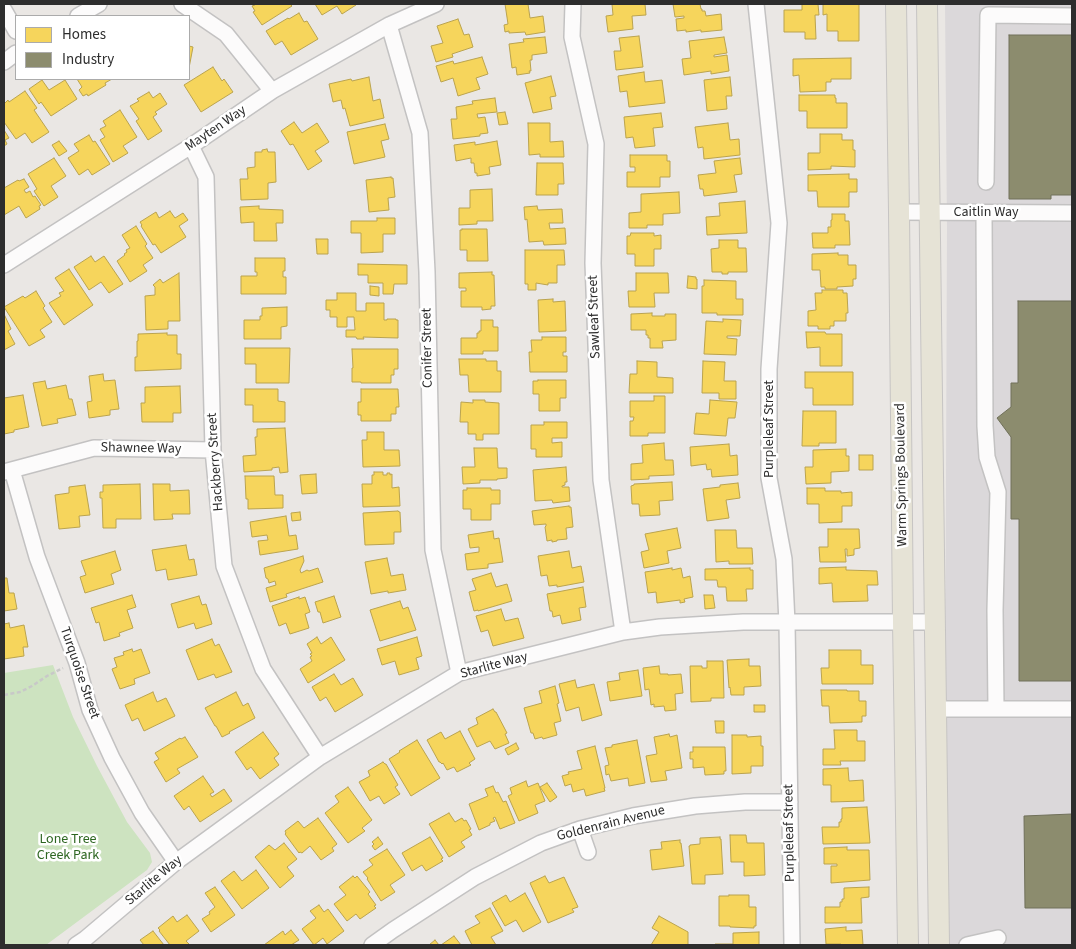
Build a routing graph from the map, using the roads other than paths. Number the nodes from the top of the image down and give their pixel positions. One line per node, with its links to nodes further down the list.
1 (99, 4): 9 (street)
2 (182, 4): 15 (street)
3 (436, 4): 11 (street, Mayten Way)
4 (573, 4): 28 (street, Sawleaf Street)
5 (756, 4): 25 (street, Purpleleaf Street)
6 (896, 4): 18 (main road, Warm Springs Boulevard)
7 (927, 4): 19 (main road)
8 (4, 10): 12 (street)
9 (80, 15)
10 (1072, 16): 17 (street)
11 (389, 25): 15 (street, Mayten Way); 29 (street, Conifer Street)
12 (15, 29)
13 (15, 54): 14 (street)
14 (4, 62)
15 (272, 91): 16 (street, Mayten Way)
16 (191, 146): 22 (street, Mayten Way); 23 (street, Hackberry Street)
17 (986, 182)
18 (899, 212): 19 (street, Caitlin Way); 26 (main road, Warm Springs Boulevard)
19 (930, 212): 20 (street, Caitlin Way); 27 (main road)
20 (984, 213): 21 (street, Caitlin Way); 31 (street)
21 (1072, 213)
22 (4, 265)
23 (213, 450): 24 (street, Shawnee Way); 33 (street, Hackberry Street)
24 (8, 471): 37 (street, Turquoise Street)
25 (787, 622): 26 (street, Starlite Way); 28 (street, Starlite Way); 34 (street, Purpleleaf Street)
26 (903, 622): 27 (street, Starlite Way); 42 (main road, Warm Springs Boulevard)
27 (935, 622): 30 (main road)
28 (623, 632): 29 (street, Starlite Way)
29 (459, 673): 33 (street, Starlite Way)
30 (936, 709): 31 (street); 43 (main road)
31 (996, 709): 32 (street)
32 (1072, 709)
33 (320, 757): 37 (street, Starlite Way)
34 (790, 802): 35 (street, Goldenrain Avenue); 41 (street, Purpleleaf Street)
35 (580, 829): 36 (street); 40 (street, Goldenrain Avenue)
36 (588, 852)
37 (176, 862): 39 (street, Starlite Way)
38 (998, 938): 44 (street)
39 (83, 943)
40 (372, 945)
41 (792, 945)
42 (908, 945)
43 (940, 945)
44 (967, 945)

